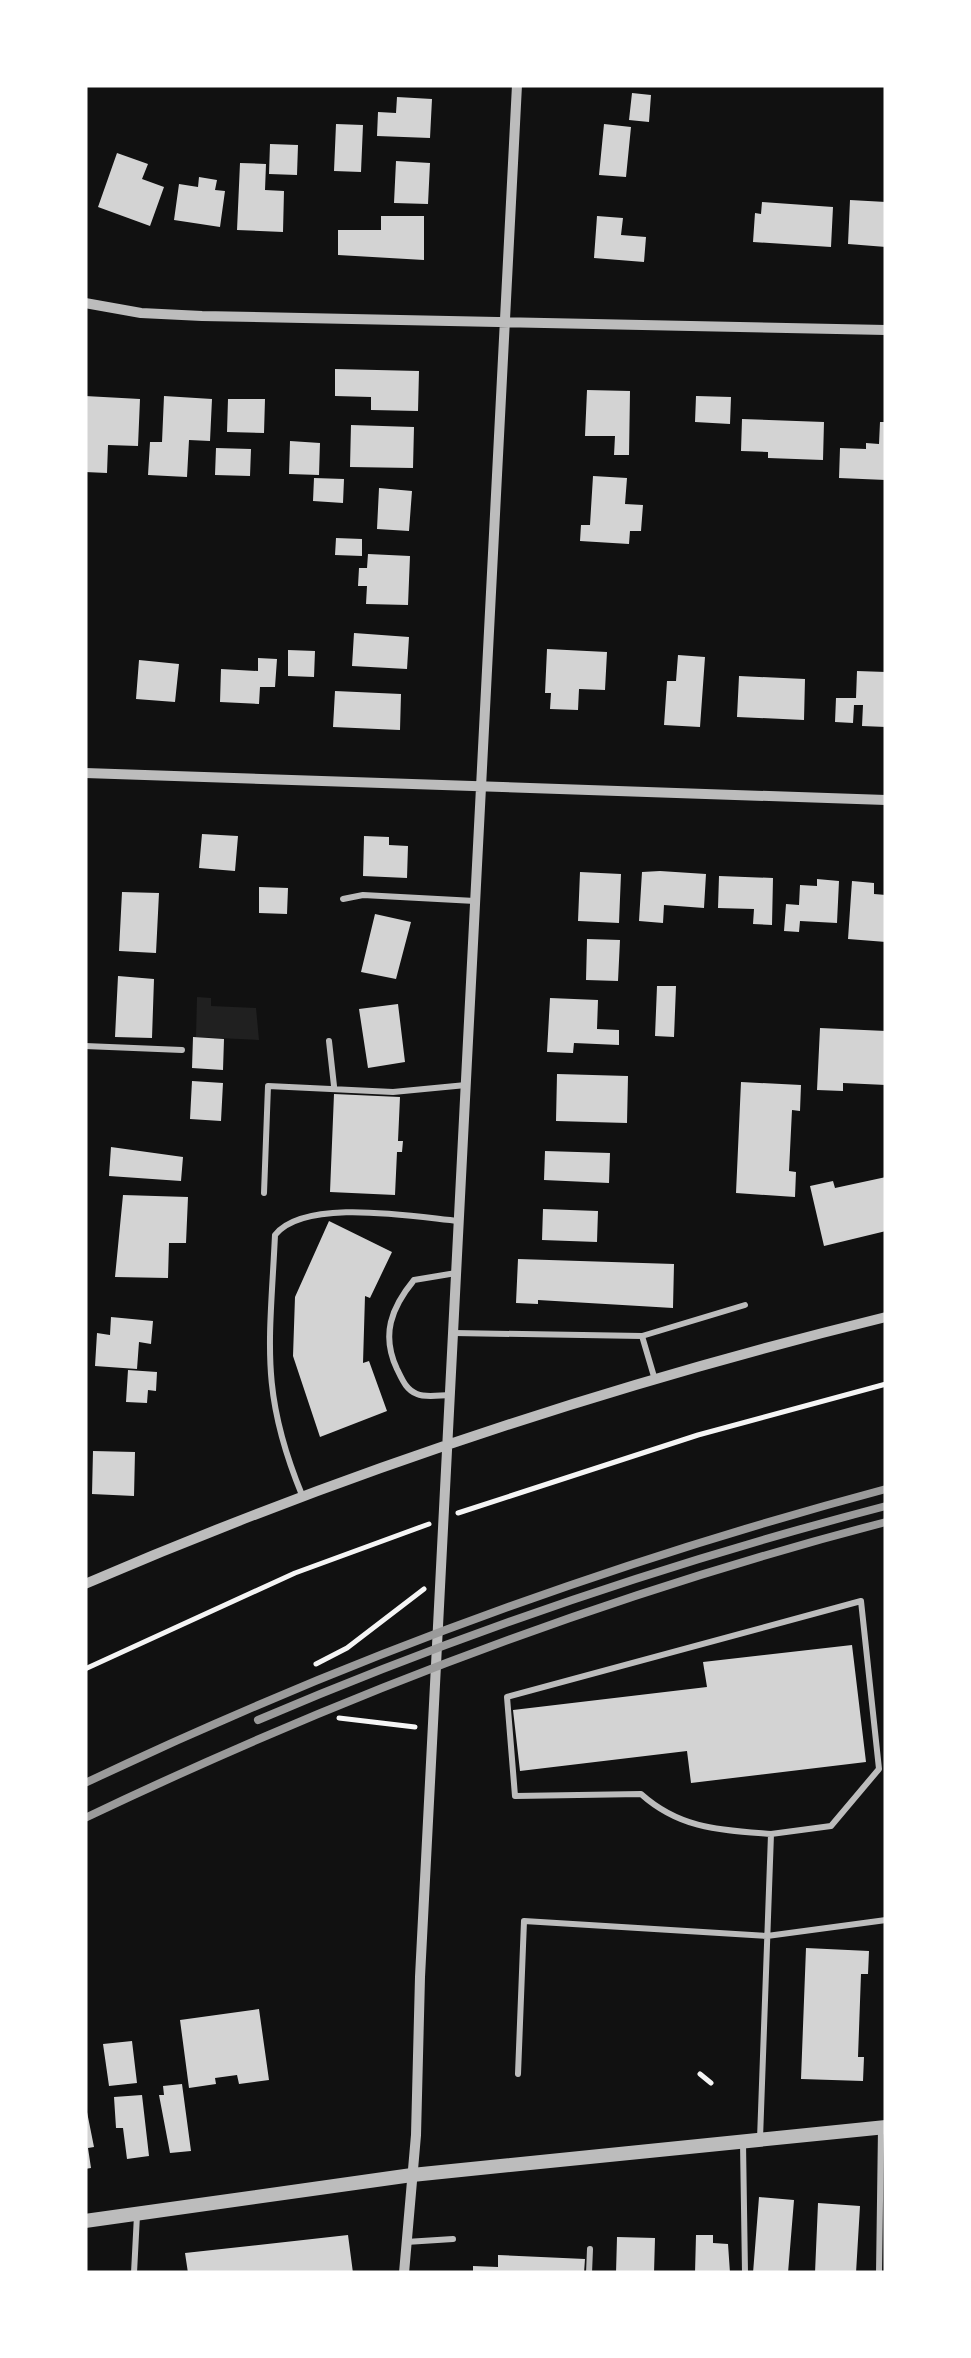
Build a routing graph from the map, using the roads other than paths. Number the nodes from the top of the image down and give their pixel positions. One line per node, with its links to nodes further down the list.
1 (517, 85): 3 (street)
2 (85, 302): 3 (street)
3 (506, 320): 4 (street); 6 (street)
4 (886, 330)
5 (85, 772): 6 (street)
6 (482, 787): 7 (street); 9 (street)
7 (886, 800)
8 (342, 899): 9 (lane)
9 (476, 900): 13 (street)
10 (329, 1041): 14 (lane)
11 (85, 1046): 12 (lane)
12 (182, 1050)
13 (466, 1085): 14 (lane); 16 (street)
14 (334, 1086): 15 (lane)
15 (264, 1193)
16 (460, 1221): 17 (street); 25 (lane)
17 (457, 1273): 20 (street); 23 (lane)
18 (744, 1305): 21 (lane)
19 (886, 1317): 22 (street)
20 (454, 1333): 21 (lane); 23 (street)
21 (642, 1336): 22 (lane)
22 (655, 1382): 24 (street)
23 (451, 1395): 24 (street)
24 (449, 1445): 25 (street); 34 (street)
25 (302, 1495): 26 (street)
26 (85, 1584)
27 (771, 1834): 27 (lane); 29 (lane)
28 (886, 1920): 29 (lane)
29 (767, 1936): 30 (lane); 32 (lane)
30 (518, 2074)
31 (884, 2127): 32 (street); 44 (lane)
32 (760, 2140): 33 (street)
33 (743, 2141): 34 (street); 43 (lane)
34 (412, 2174): 35 (street); 38 (street)
35 (137, 2214): 36 (street); 40 (lane)
36 (85, 2221)
37 (453, 2239): 38 (lane)
38 (406, 2242): 41 (street)
39 (590, 2249): 42 (lane)
40 (134, 2273)
41 (404, 2273)
42 (589, 2273)
43 (744, 2273)
44 (879, 2273)

